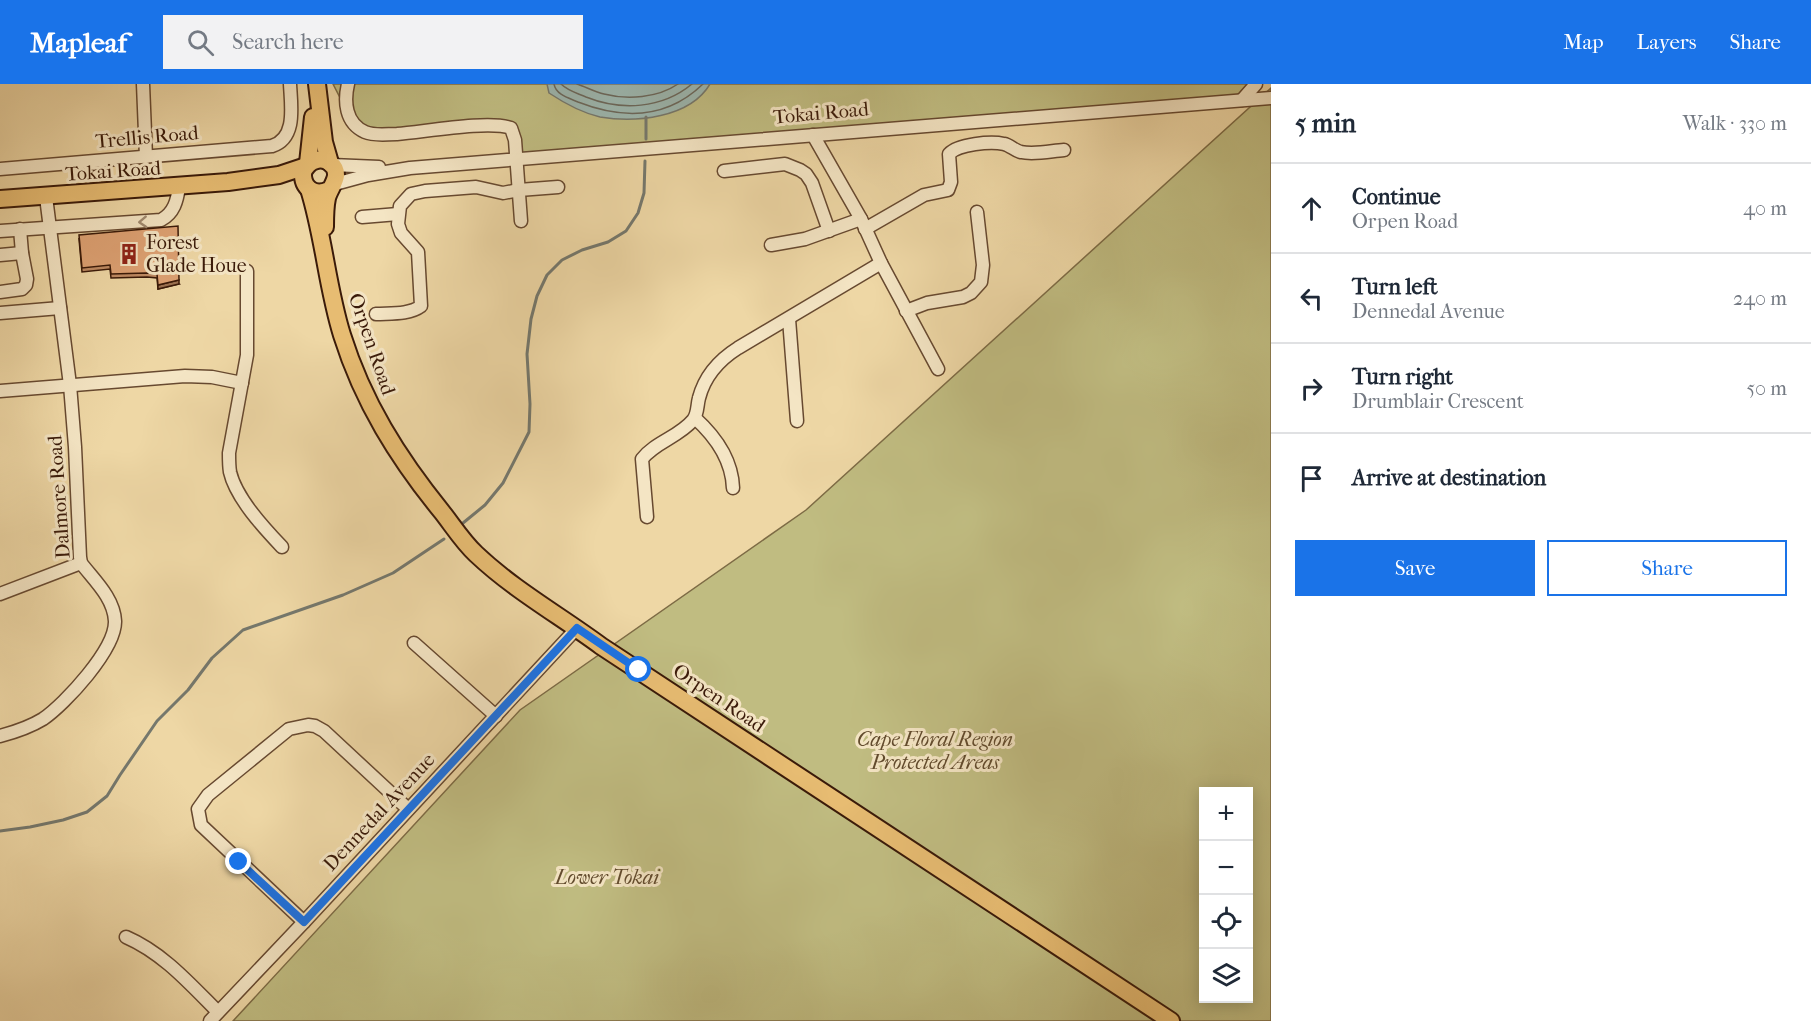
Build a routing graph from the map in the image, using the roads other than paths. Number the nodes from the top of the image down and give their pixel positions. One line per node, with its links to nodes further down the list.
1 (143, 84): 10 (street)
2 (290, 84): 10 (street, Trellis Road)
3 (348, 84): 11 (street)
4 (1256, 84): 7 (street)
5 (317, 87): 12 (main road); 13 (main road)
6 (1271, 98): 7 (street, Tokai Road)
7 (1242, 100): 8 (street, Tokai Road)
8 (813, 135): 11 (street, Tokai Road); 29 (street)
9 (1064, 150): 29 (street)
10 (146, 157): 15 (street, Trellis Road)
11 (517, 160): 14 (street, Tokai Road); 22 (street)
12 (331, 164): 13 (main road); 14 (street, Tokai Road); 19 (main road)
13 (307, 165): 17 (main road, Tokai Road); 21 (main road)
14 (410, 168): 19 (street, Tokai Road)
15 (0, 169)
16 (723, 171): 33 (street)
17 (228, 182): 18 (main road, Tokai Road); 21 (main road, Tokai Road)
18 (179, 187): 23 (main road, Tokai Road); 30 (street, one-way to 30)
19 (332, 187): 21 (main road); 35 (main road, Orpen Road)
20 (558, 187): 22 (street)
21 (307, 188): 35 (main road, Orpen Road)
22 (519, 190): 26 (street); 28 (street)
23 (46, 197): 24 (main road, Tokai Road); 30 (street, Dalmore Road)
24 (0, 200)
25 (977, 212): 42 (street)
26 (398, 214): 27 (street); 44 (street)
27 (362, 217)
28 (521, 221)
29 (863, 224): 33 (street); 38 (street)
30 (50, 227): 31 (street); 41 (street, Dalmore Road)
31 (20, 229): 32 (street); 36 (street)
32 (0, 231)
33 (829, 231): 34 (street)
34 (771, 245)
35 (325, 250): 57 (main road, Orpen Road)
36 (22, 253): 37 (street); 40 (street)
37 (0, 255)
38 (881, 263): 42 (street); 45 (street)
39 (247, 271): 47 (street)
40 (0, 292)
41 (60, 308): 43 (street); 48 (street, Dalmore Road)
42 (906, 311): 46 (street)
43 (0, 313)
44 (376, 314)
45 (789, 318): 50 (street); 51 (street)
46 (938, 369)
47 (242, 383): 48 (street); 54 (street)
48 (70, 385): 49 (street); 55 (street, Dalmore Road)
49 (0, 391)
50 (695, 418): 52 (street); 53 (street)
51 (797, 421)
52 (733, 488)
53 (647, 517)
54 (282, 547)
55 (81, 563): 56 (street); 60 (street, Dalmore Road)
56 (0, 594)
57 (577, 628): 59 (street, Dennedal Avenue); 65 (main road, Orpen Road)
58 (414, 643): 59 (street)
59 (496, 716): 61 (street, Dennedal Avenue)
60 (0, 736)
61 (408, 809): 62 (street, Dennedal Avenue); 62 (street)
62 (304, 922): 64 (street, Dennedal Avenue)
63 (126, 937): 64 (street)
64 (214, 1017)
65 (1170, 1021)

